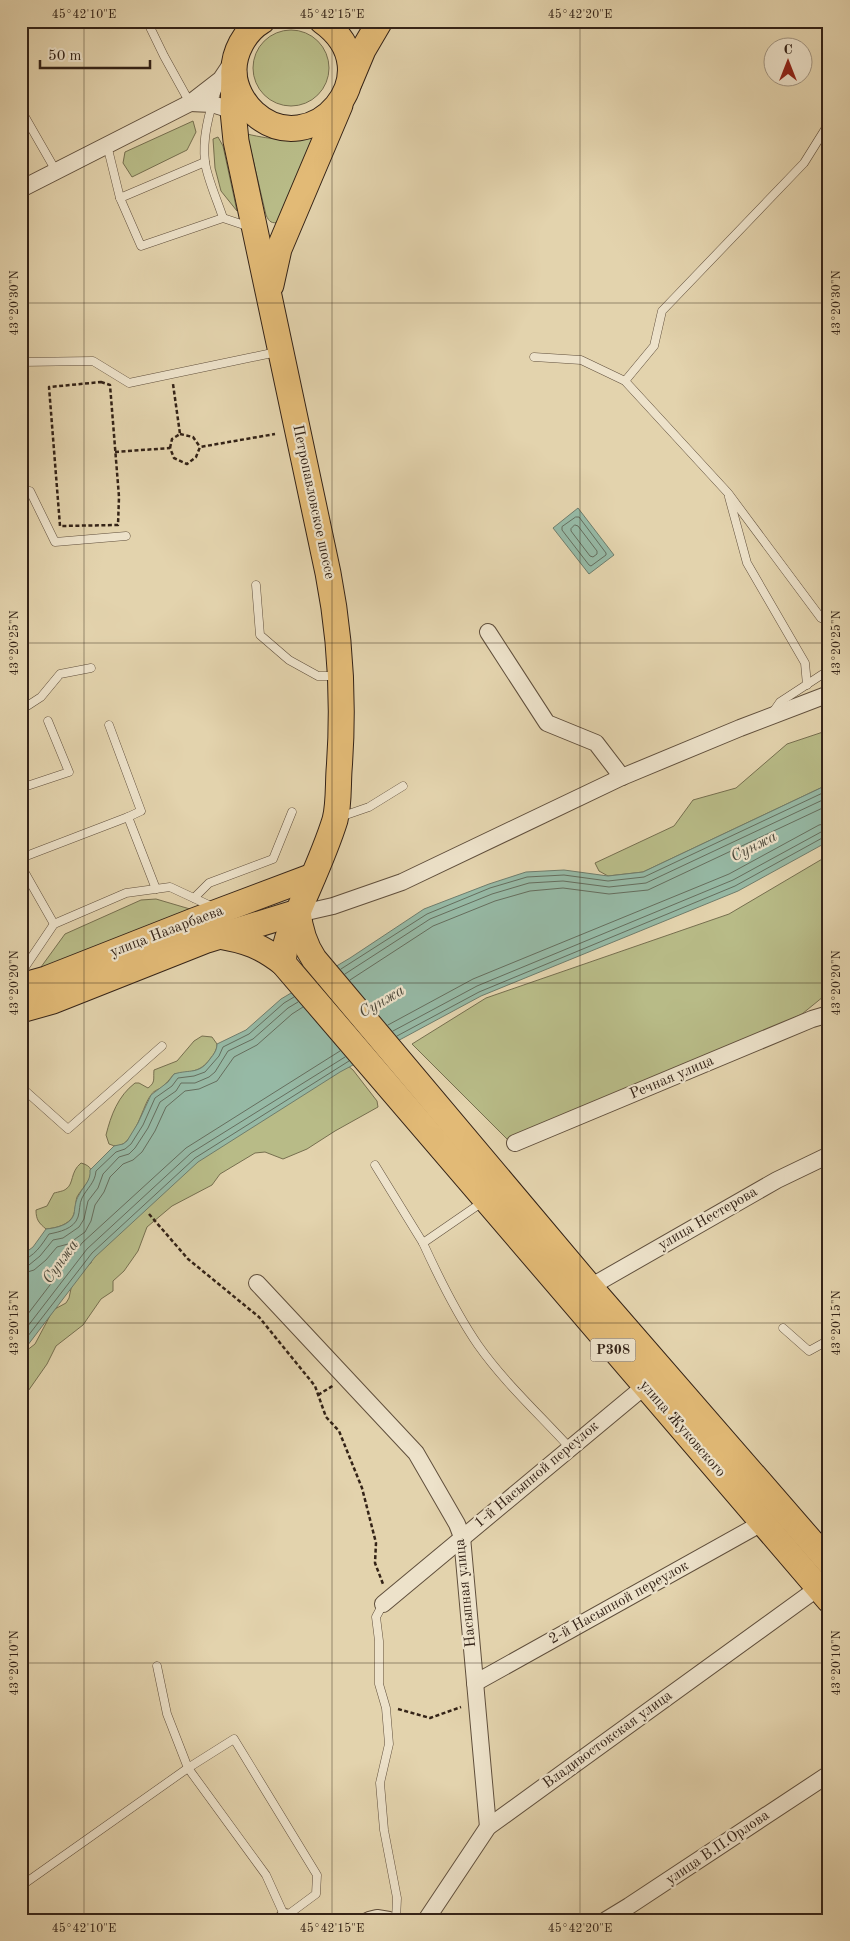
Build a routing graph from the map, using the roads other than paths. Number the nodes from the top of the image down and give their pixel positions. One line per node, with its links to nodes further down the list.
1 (147, 21): 7 (lane)
2 (262, 21): 5 (main road)
3 (322, 21): 6 (main road)
4 (380, 21): 6 (main road, Петропавловское шоссе)
5 (231, 69): 7 (street); 8 (main road); 10 (main road)
6 (345, 93): 10 (main road); 19 (main road, Петропавловское шоссе)
7 (190, 103): 8 (street); 12 (street)
8 (222, 107): 10 (street); 13 (lane); 18 (main road)
9 (21, 110): 14 (lane)
10 (260, 118)
11 (829, 123): 23 (lane)
12 (107, 145): 14 (street); 16 (lane)
13 (205, 162): 16 (lane); 17 (lane)
14 (56, 171): 15 (street)
15 (21, 189)
16 (120, 198): 17 (lane)
17 (223, 218): 18 (lane)
18 (255, 228): 19 (main road)
19 (269, 294): 20 (main road, Петропавловское шоссе)
20 (280, 352): 22 (lane); 32 (main road, Петропавловское шоссе)
21 (534, 357): 23 (lane)
22 (21, 362)
23 (626, 381): 25 (lane)
24 (21, 491): 26 (lane)
25 (728, 493): 28 (lane); 33 (lane)
26 (126, 536)
27 (256, 584): 32 (lane)
28 (829, 622)
29 (488, 632): 39 (street)
30 (91, 668): 35 (lane)
31 (829, 670): 33 (lane)
32 (341, 676): 44 (main road, Петропавловское шоссе)
33 (807, 685): 36 (lane)
34 (829, 694): 36 (street)
35 (21, 710)
36 (771, 716): 39 (street)
37 (48, 721): 41 (lane)
38 (109, 725): 43 (lane)
39 (622, 777): 51 (street)
40 (403, 786): 44 (lane)
41 (21, 788)
42 (292, 812): 49 (lane)
43 (128, 817): 45 (lane); 48 (lane)
44 (335, 818): 47 (main road, Петропавловское шоссе)
45 (21, 858)
46 (21, 866): 52 (lane)
47 (314, 876): 50 (main road, улица Назарбаева); 51 (main road, Петропавловское шоссе)
48 (156, 889): 49 (lane); 52 (lane)
49 (194, 898): 50 (lane)
50 (230, 907): 51 (main road); 56 (main road, улица Назарбаева)
51 (298, 912): 53 (main road, улица Назарбаева); 54 (main road, Петропавловское шоссе); 61 (main road)
52 (54, 924): 55 (lane)
53 (220, 936): 54 (main road); 57 (main road, улица Назарбаева)
54 (289, 971): 61 (main road)
55 (21, 973)
56 (21, 986)
57 (21, 1010)
58 (829, 1014): 62 (street, Речная улица)
59 (162, 1046): 60 (lane)
60 (21, 1087)
61 (409, 1091): 65 (main road, улица Жуковского / P308); 68 (main road, P308)
62 (515, 1144)
63 (829, 1155): 68 (street, улица Нестерова)
64 (375, 1164): 66 (lane)
65 (486, 1200): 66 (lane); 71 (main road, улица Жуковского / P308)
66 (423, 1243): 72 (lane)
67 (257, 1283): 74 (street, Насыпная улица)
68 (590, 1287): 75 (main road, P308)
69 (783, 1328): 70 (lane)
70 (829, 1340)
71 (645, 1386): 72 (street, 1-й Насыпной переулок); 73 (main road, улица Жуковского / P308)
72 (570, 1448): 74 (street, 1-й Насыпной переулок)
73 (762, 1523): 76 (main road, улица Жуковского / P308); 79 (street, 2-й Насыпной переулок)
74 (462, 1538): 77 (street, 1-й Насыпной переулок); 79 (street, Насыпная улица)
75 (829, 1562)
76 (823, 1594): 82 (street, Владивостокская улица)
77 (386, 1602): 87 (lane)
78 (156, 1666): 80 (lane)
79 (475, 1683): 82 (street, Насыпная улица)
80 (188, 1768): 83 (lane); 84 (lane); 84 (lane)
81 (829, 1774): 89 (street, улица В.П.Орлова)
82 (488, 1827): 88 (street, Владивостокская улица)
83 (21, 1886)
84 (284, 1919)
85 (369, 1920): 86 (street)
86 (389, 1920)
87 (396, 1920)
88 (426, 1920)
89 (606, 1920)

